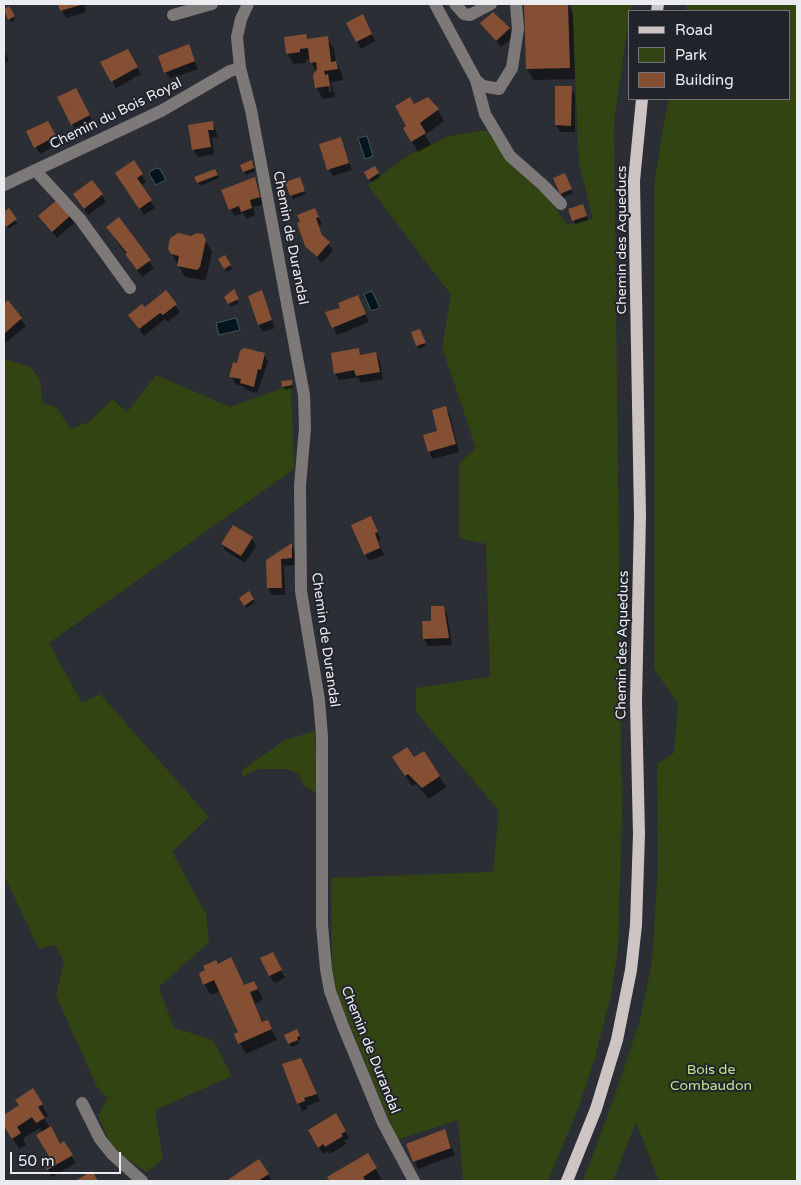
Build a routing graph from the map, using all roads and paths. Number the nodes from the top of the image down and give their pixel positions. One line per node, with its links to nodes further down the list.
1 (212, 4): 7 (street)
2 (248, 4): 8 (street, Chemin de Durandal)
3 (435, 4): 9 (street)
4 (455, 4): 5 (street)
5 (491, 4)
6 (516, 4): 9 (street)
7 (173, 16)
8 (240, 68): 11 (street, Chemin du Bois Royal); 17 (street, Chemin de Durandal)
9 (476, 80): 13 (street)
10 (642, 100): 18 (main road, Chemin des Aqueducs)
11 (35, 170): 12 (street, Chemin du Bois Royal); 14 (street)
12 (4, 185)
13 (561, 204)
14 (130, 288)
15 (82, 1103): 16 (street)
16 (142, 1181)
17 (414, 1181)
18 (566, 1181)

